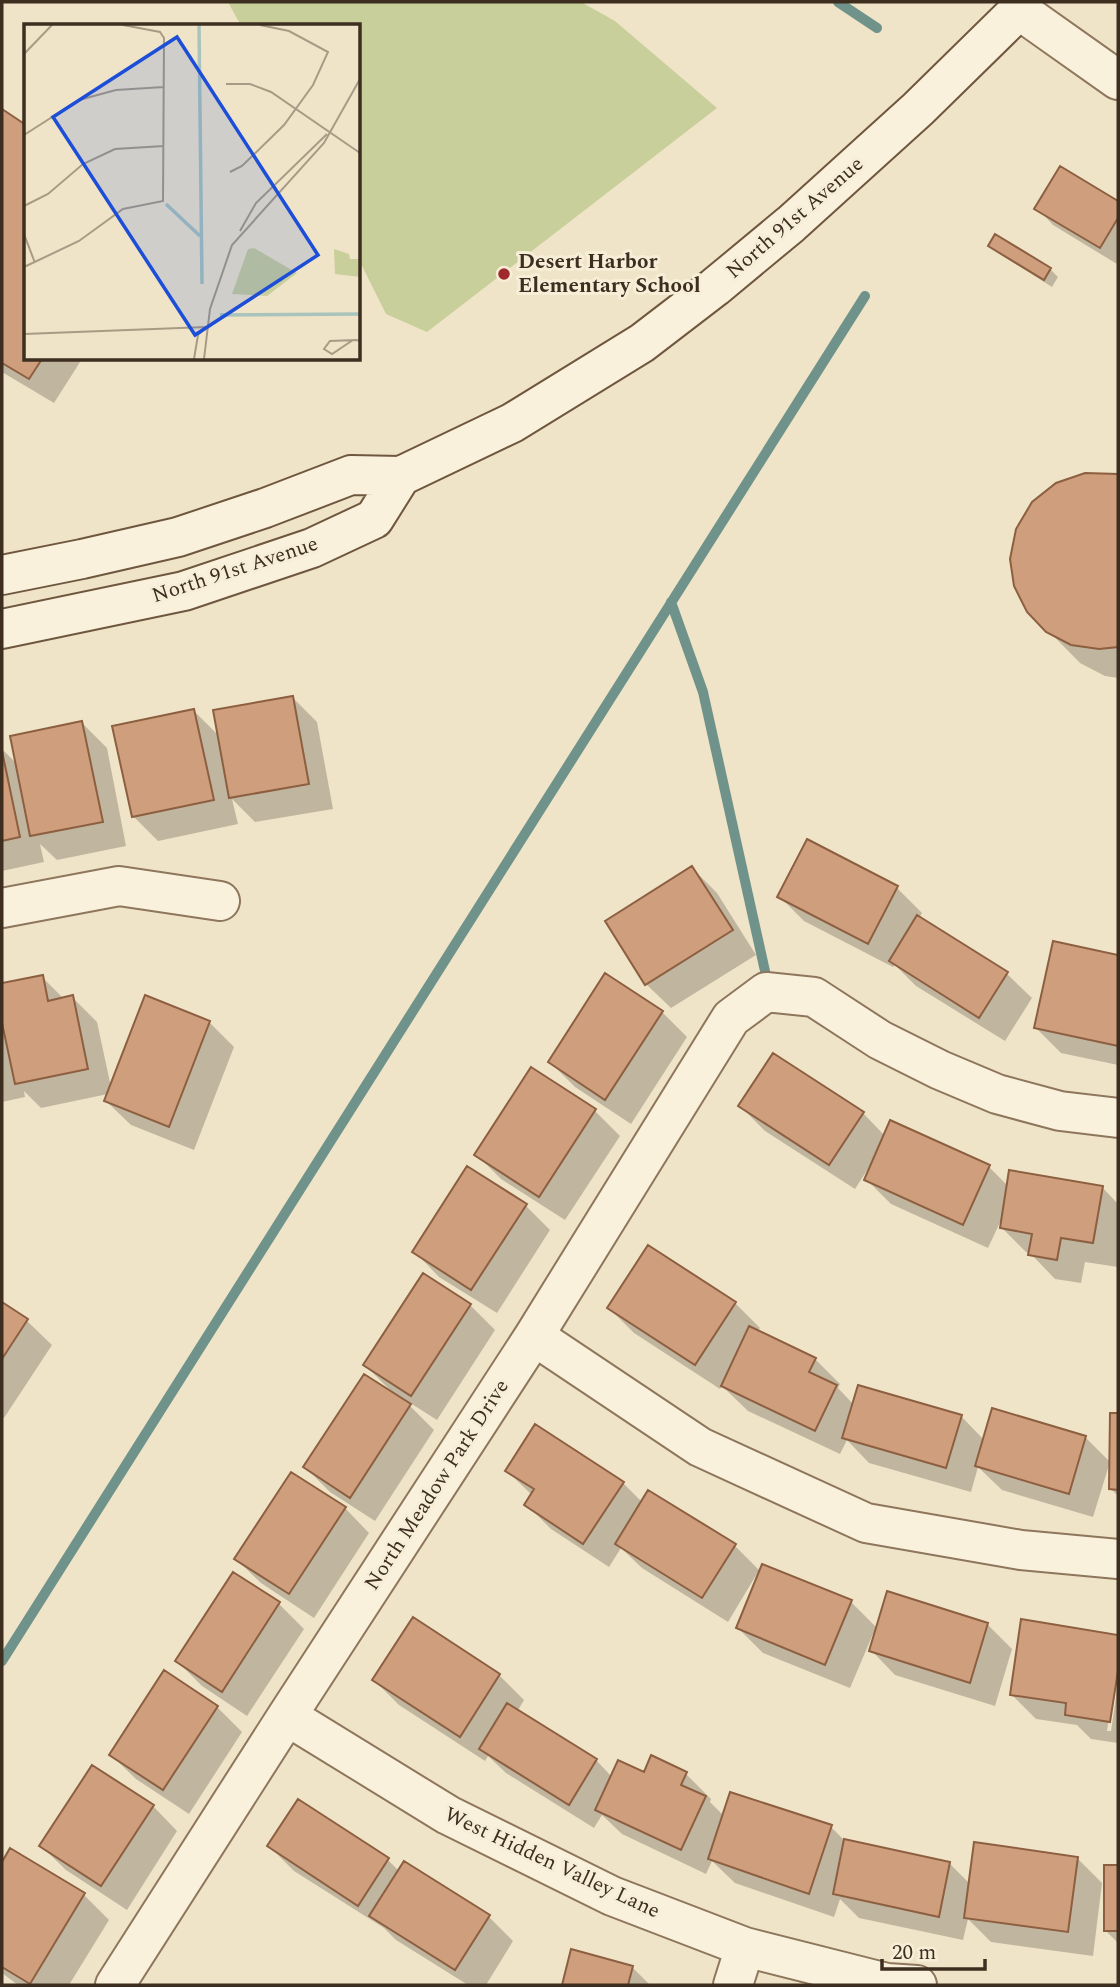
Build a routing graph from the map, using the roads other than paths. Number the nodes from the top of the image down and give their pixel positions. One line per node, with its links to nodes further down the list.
1 (1029, 4): 2 (street); 3 (street, North 91st Avenue)
2 (1118, 80)
3 (401, 476): 4 (street, North 91st Avenue); 5 (street, North 91st Avenue)
4 (17, 572): 5 (street)
5 (44, 620): 6 (street, North 91st Avenue)
6 (2, 629)
7 (219, 901): 8 (street)
8 (2, 908)
9 (1118, 1118): 10 (street, North Meadow Park Drive)
10 (534, 1336): 11 (street); 12 (street, North Meadow Park Drive)
11 (1118, 1559)
12 (287, 1716): 13 (street, West Hidden Valley Lane); 14 (street, North Meadow Park Drive)
13 (745, 1947): 15 (street); 16 (street, West Hidden Valley Lane)
14 (115, 1985)
15 (733, 1985)
16 (917, 1985)

